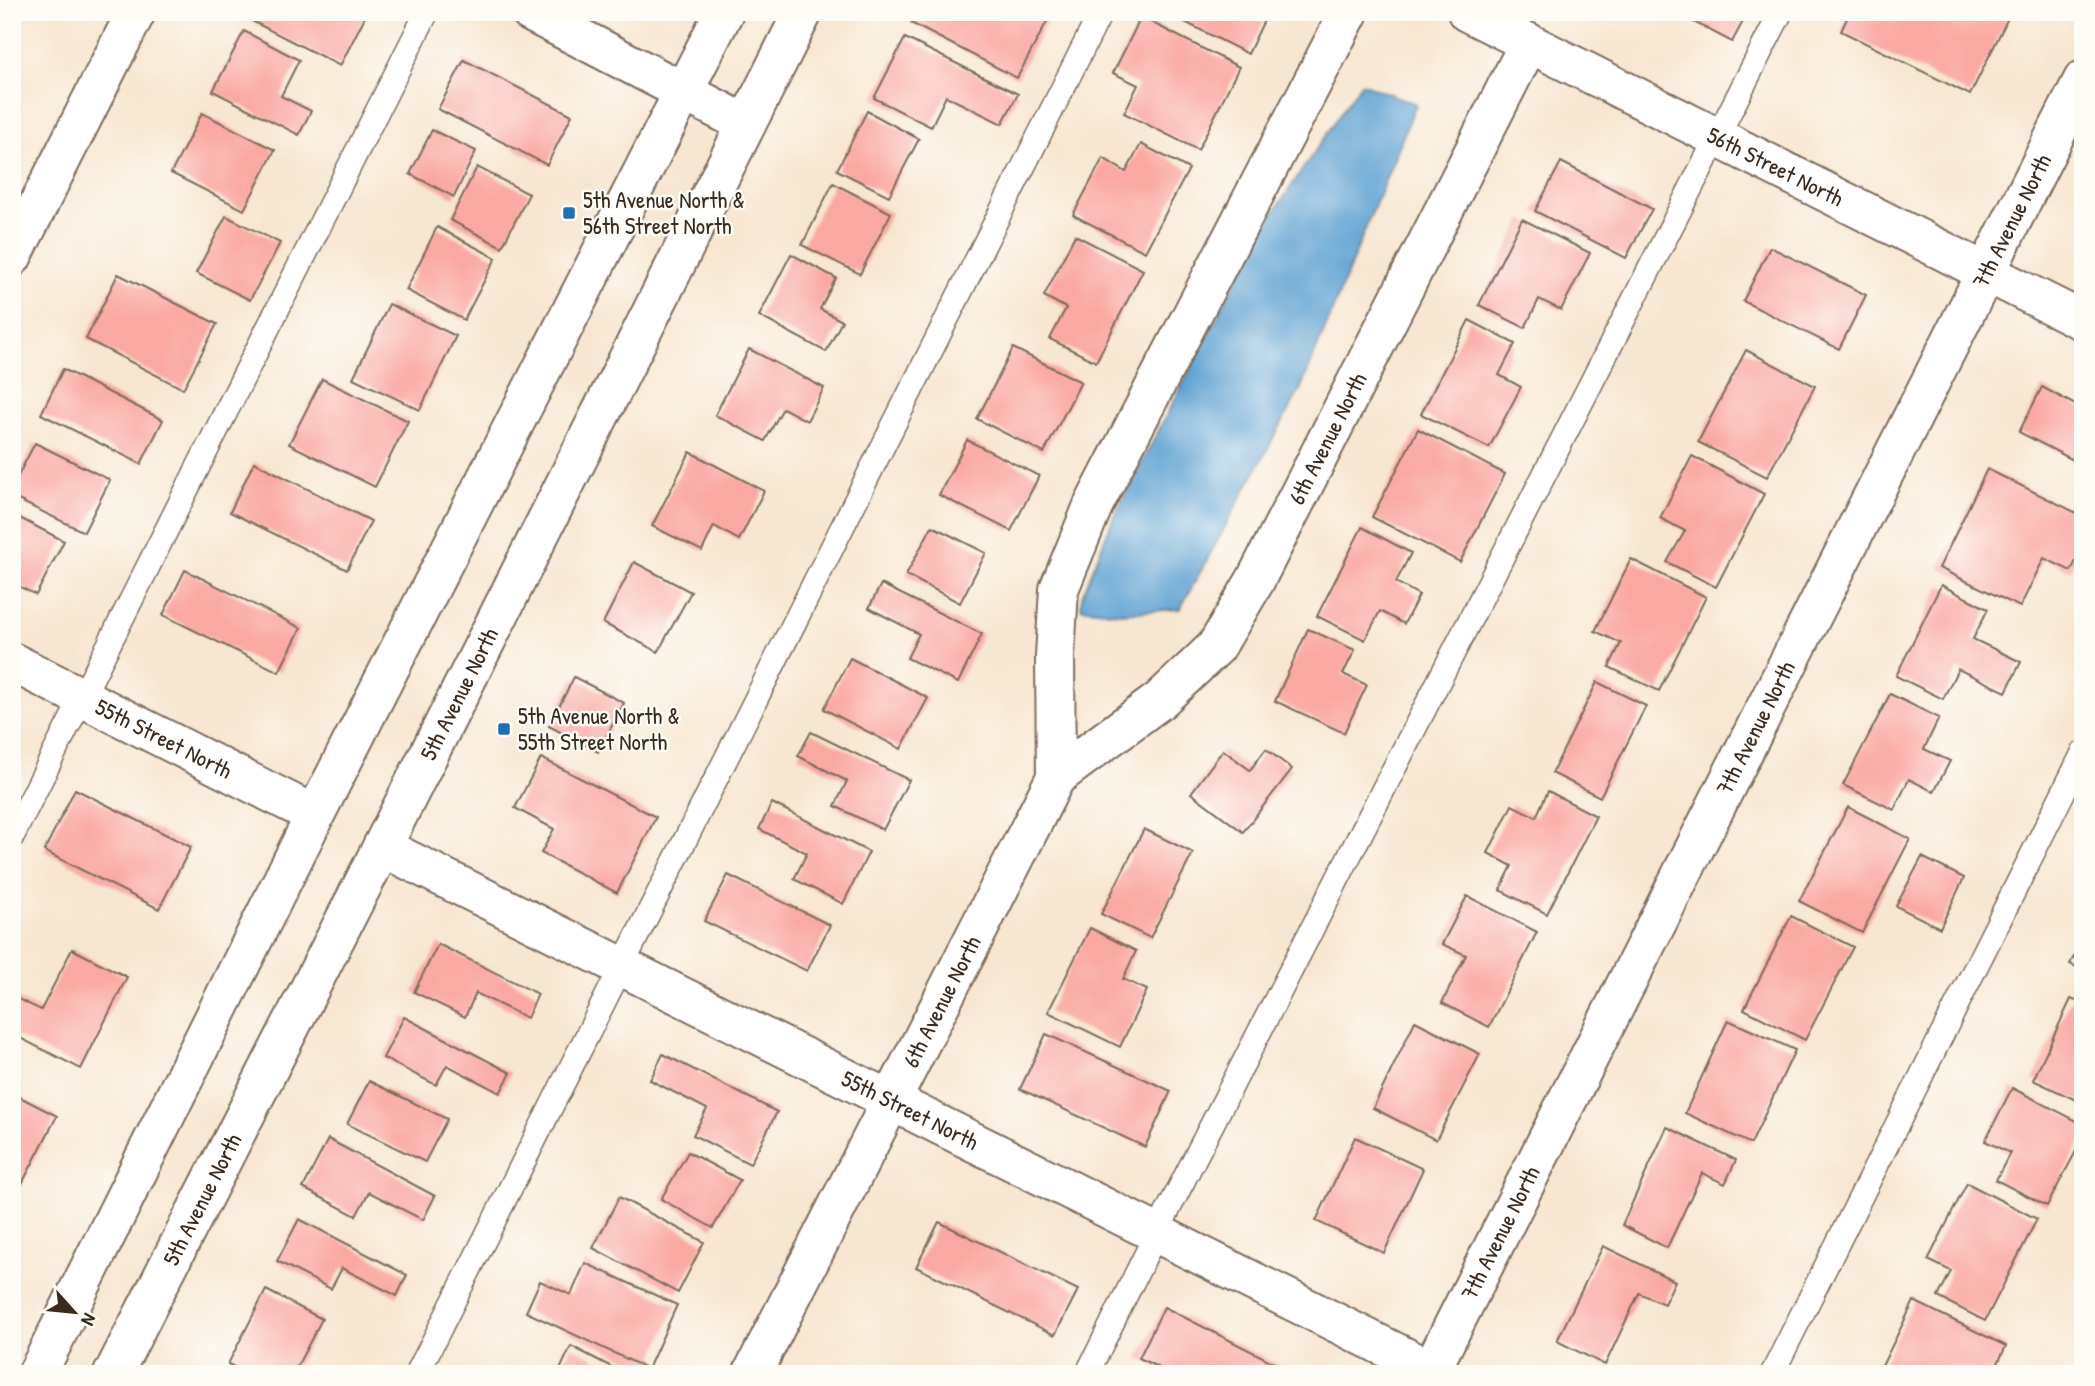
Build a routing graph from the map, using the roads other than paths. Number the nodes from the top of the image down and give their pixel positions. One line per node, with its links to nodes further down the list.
1 (136, 12): 15 (street)
2 (427, 12): 19 (lane)
3 (530, 12): 12 (street)
4 (724, 12): 12 (street)
5 (803, 12): 13 (street, 5th Avenue North)
6 (1101, 12): 25 (lane)
7 (1349, 12): 21 (street, 6th Avenue North)
8 (1467, 12): 10 (street, 56th Street North)
9 (1781, 12): 14 (lane)
10 (1529, 43): 14 (street, 56th Street North); 21 (street, 6th Avenue North)
11 (2083, 80): 16 (street, 7th Avenue North)
12 (684, 91): 13 (street); 22 (street)
13 (746, 124): 24 (street, 5th Avenue North)
14 (1718, 138): 16 (street, 56th Street North); 27 (lane)
15 (12, 257)
16 (1986, 272): 17 (street, 56th Street North); 28 (street, 7th Avenue North)
17 (2083, 321)
18 (12, 662): 19 (street, 55th Street North)
19 (82, 699): 22 (street, 55th Street North); 23 (lane)
20 (2083, 753): 34 (lane)
21 (1056, 777): 26 (street, 6th Avenue North)
22 (315, 815): 29 (street)
23 (12, 837)
24 (382, 847): 25 (street, 55th Street North); 30 (street, 5th Avenue North)
25 (623, 966): 26 (street, 55th Street North); 31 (lane)
26 (892, 1099): 27 (street, 55th Street North); 32 (street, 6th Avenue North)
27 (1157, 1232): 28 (street, 55th Street North); 33 (lane)
28 (1433, 1372)
29 (37, 1374)
30 (113, 1374)
31 (416, 1374)
32 (752, 1374)
33 (1087, 1374)
34 (1772, 1374)

